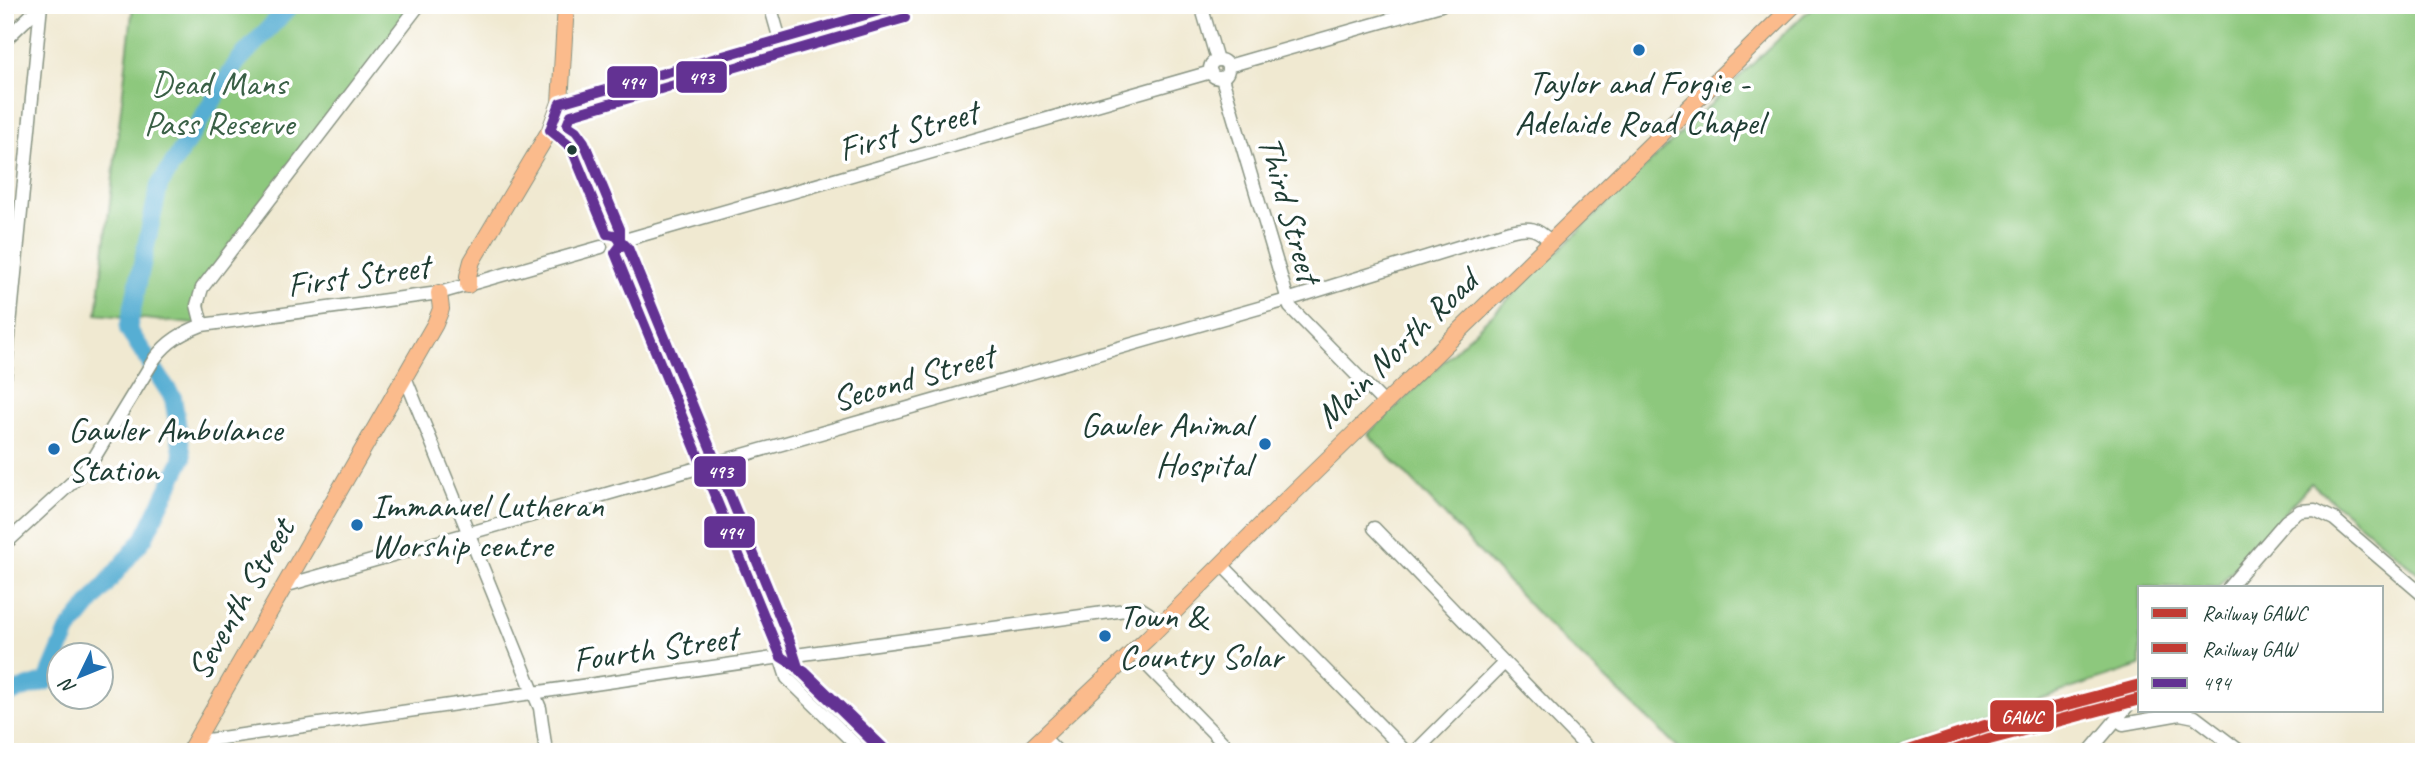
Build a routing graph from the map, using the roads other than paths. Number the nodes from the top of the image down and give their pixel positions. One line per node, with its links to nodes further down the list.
1 (419, 5): 21 (street)
2 (566, 5): 12 (main road)
3 (770, 5): 10 (street)
4 (901, 5): 10 (street)
5 (1200, 5): 11 (street, Third Street)
6 (1441, 5): 11 (street, First Street)
7 (1794, 5): 15 (main road, Main North Road)
8 (41, 9): 9 (street); 22 (street)
9 (5, 40)
10 (780, 40): 12 (street)
11 (1220, 69): 17 (street, First Street); 20 (street, Third Street)
12 (561, 103): 13 (main road)
13 (550, 130): 14 (street); 18 (main road)
14 (607, 234): 16 (street); 17 (street)
15 (1551, 242): 20 (street, Second Street); 24 (main road, Main North Road)
16 (601, 247): 17 (street); 18 (street, First Street)
17 (618, 247): 25 (street)
18 (468, 285): 19 (street, First Street)
19 (439, 293): 21 (street, First Street); 23 (main road, Seventh Street)
20 (1287, 300): 24 (street, Third Street); 25 (street, Second Street)
21 (202, 325): 28 (street)
22 (5, 377)
23 (405, 377): 27 (street); 30 (main road, Seventh Street)
24 (1385, 404): 29 (main road, Main North Road)
25 (703, 466): 27 (street, Second Street); 35 (street)
26 (1374, 528): 36 (street)
27 (468, 533): 30 (street, Second Street); 38 (street)
28 (5, 544)
29 (1222, 564): 33 (main road, Main North Road); 48 (street)
30 (284, 586): 41 (main road, Seventh Street)
31 (2230, 586): 32 (street)
32 (2424, 596)
33 (1160, 625): 34 (main road, Main North Road); 35 (street, Fourth Street)
34 (1133, 652): 40 (main road, Main North Road); 47 (street)
35 (781, 657): 38 (street, Fourth Street); 43 (street); 44 (street)
36 (1504, 663): 49 (street); 50 (street)
37 (2138, 693): 39 (street)
38 (534, 694): 41 (street, Fourth Street); 42 (street)
39 (2117, 719): 51 (street); 52 (street)
40 (1044, 738): 45 (main road, Main North Road); 46 (street)
41 (191, 747)
42 (546, 752)
43 (863, 752)
44 (888, 752)
45 (1029, 752)
46 (1058, 752)
47 (1232, 752)
48 (1406, 752)
49 (1415, 752)
50 (1591, 752)
51 (2089, 752)
52 (2241, 752)

